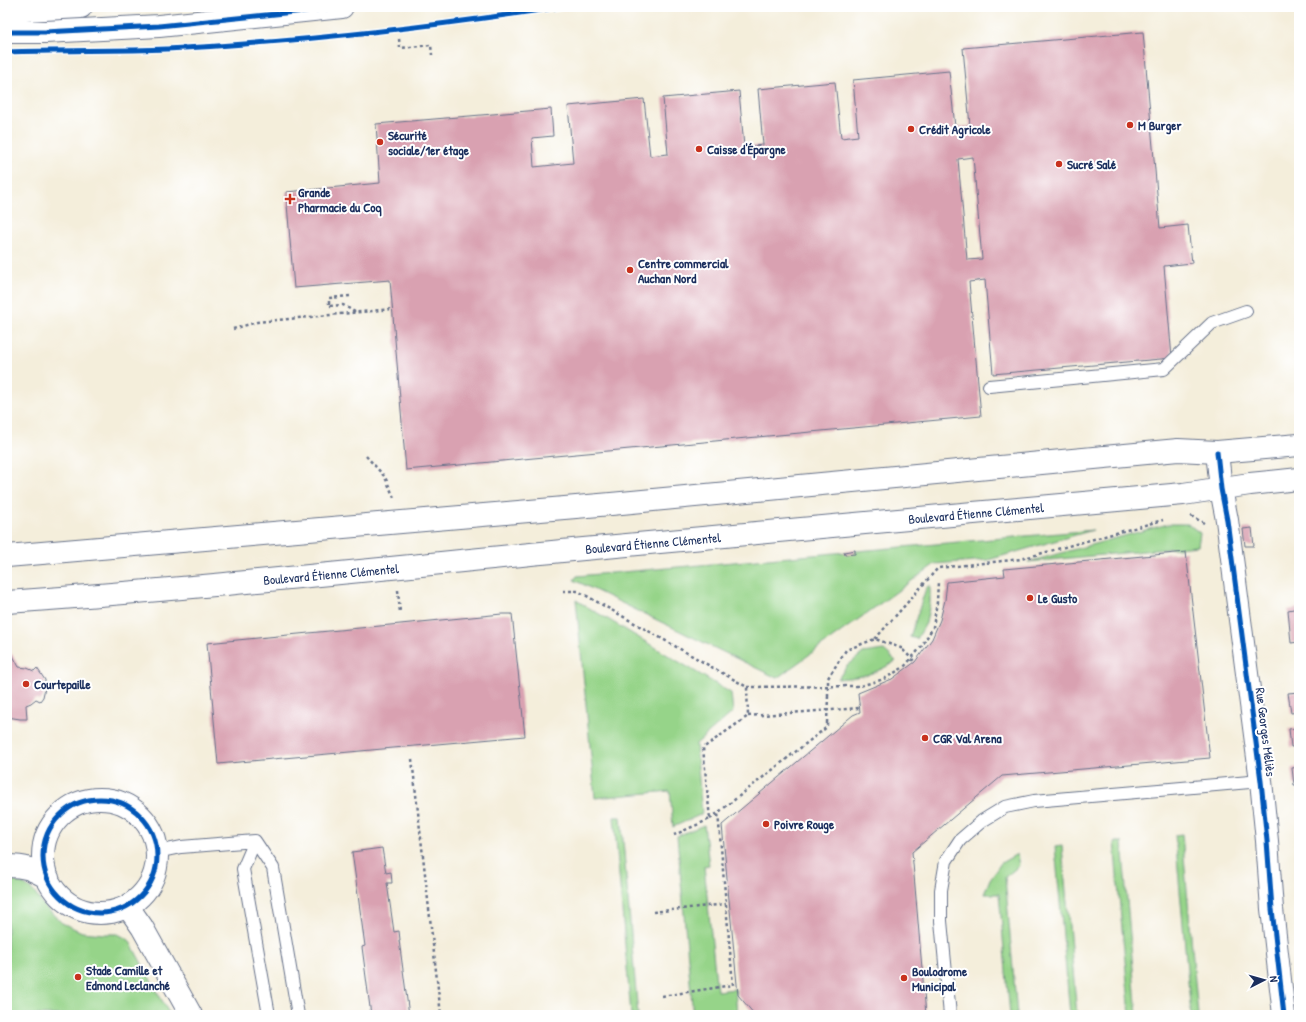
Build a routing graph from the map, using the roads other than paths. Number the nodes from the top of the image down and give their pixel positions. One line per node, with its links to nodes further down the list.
1 (81, 7): 3 (main road)
2 (342, 7): 4 (main road)
3 (7, 11)
4 (7, 32)
5 (1246, 311): 6 (lane)
6 (988, 386)
7 (1299, 445): 8 (main road)
8 (1217, 452): 10 (main road, Rue Georges Méliès); 11 (main road)
9 (1299, 479): 10 (main road, Boulevard Étienne Clémentel)
10 (1221, 489): 12 (main road, Boulevard Étienne Clémentel); 13 (main road, Rue Georges Méliès)
11 (7, 556)
12 (7, 602)
13 (1261, 780): 24 (lane); 25 (main road, Rue Georges Méliès)
14 (255, 841): 16 (lane); 22 (lane); 23 (lane)
15 (44, 846): 16 (main road); 17 (main road); 19 (main road)
16 (157, 852): 20 (main road)
17 (7, 855)
18 (7, 866): 19 (main road)
19 (48, 878): 20 (main road)
20 (128, 907): 21 (main road)
21 (191, 1015)
22 (269, 1015)
23 (298, 1015)
24 (950, 1015)
25 (1284, 1015)

